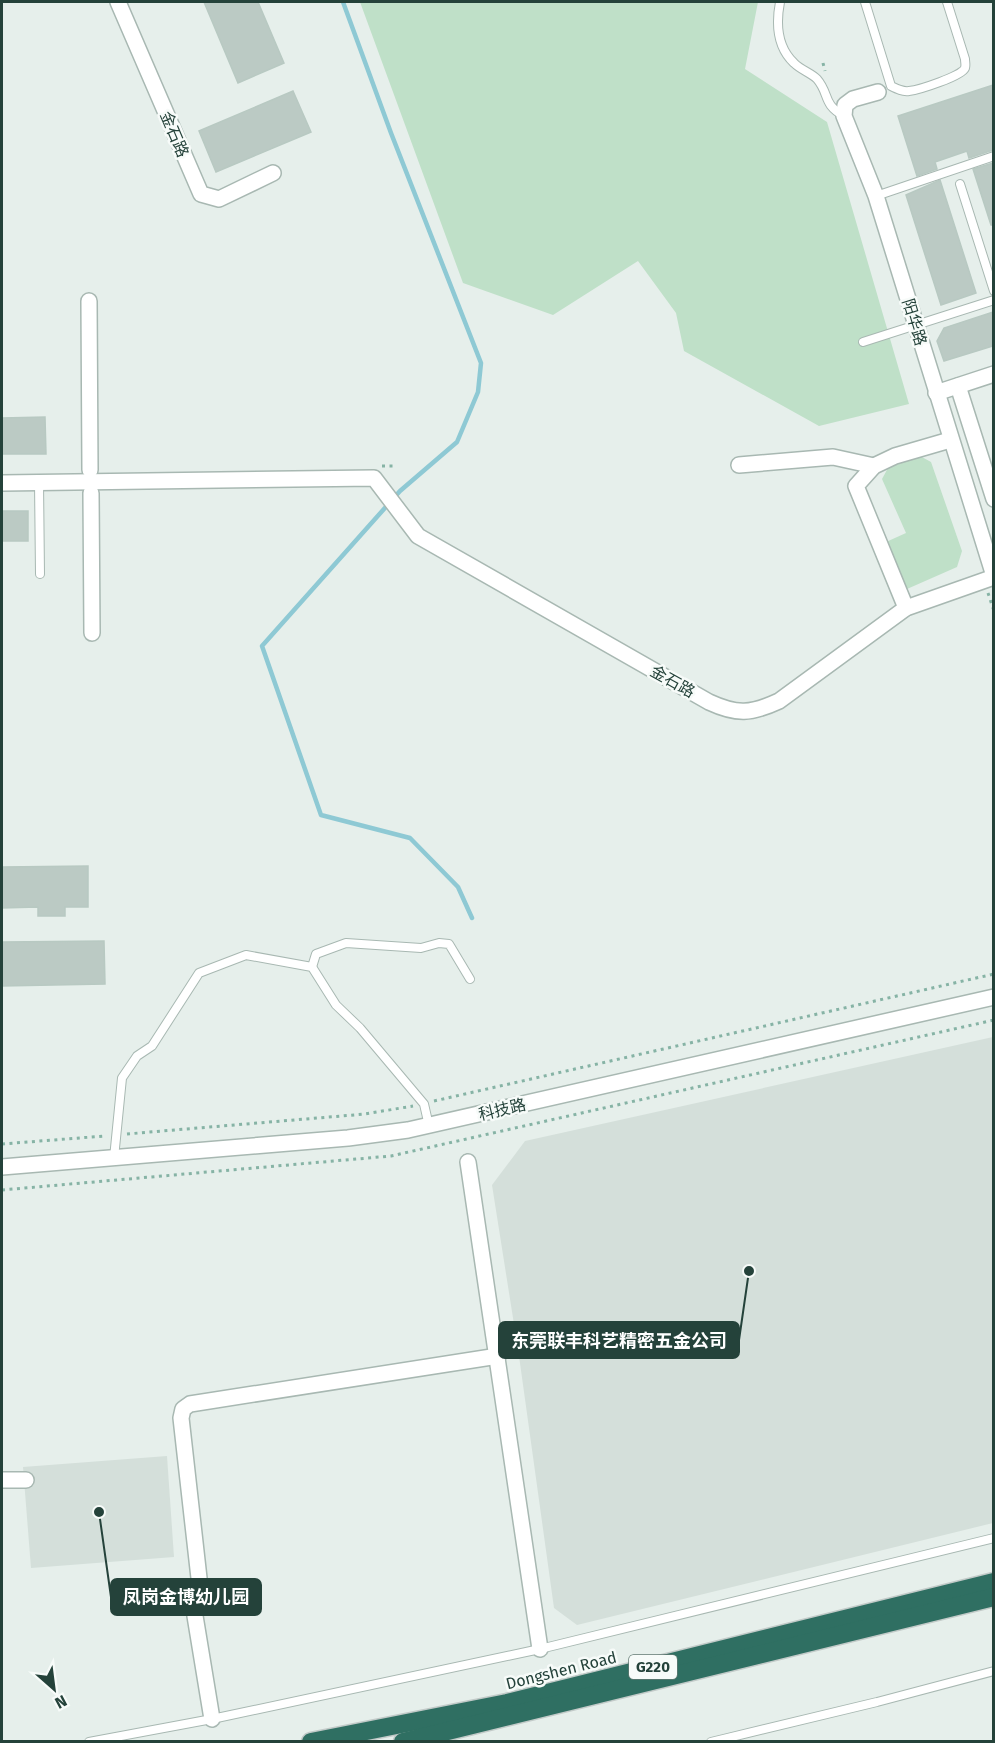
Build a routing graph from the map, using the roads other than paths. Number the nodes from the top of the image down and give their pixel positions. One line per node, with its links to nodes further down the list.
1 (118, 2): 8 (street, 金石路)
2 (780, 2): 6 (lane)
3 (865, 2): 5 (lane)
4 (947, 2): 5 (lane)
5 (885, 89): 6 (street)
6 (844, 116): 10 (street, 阳华路)
7 (993, 156): 10 (lane)
8 (273, 173)
9 (960, 184): 11 (lane)
10 (876, 196): 14 (street, 阳华路)
11 (993, 291)
12 (89, 300): 22 (street)
13 (993, 300): 14 (lane)
14 (916, 325): 15 (lane); 18 (street, 阳华路)
15 (863, 342)
16 (993, 374): 17 (street)
17 (958, 386): 18 (street); 26 (street)
18 (936, 393): 19 (street, 阳华路)
19 (950, 440): 21 (street); 28 (street, 阳华路)
20 (739, 465): 21 (street)
21 (874, 466): 29 (street)
22 (90, 470)
23 (39, 482): 24 (street); 27 (lane); 29 (street, 金石路)
24 (2, 483)
25 (91, 493): 30 (street)
26 (993, 499)
27 (40, 574)
28 (993, 576): 29 (street, 金石路)
29 (906, 608)
30 (92, 633)
31 (312, 967): 32 (lane); 34 (lane); 35 (lane)
32 (470, 979)
33 (993, 997): 34 (street, 科技路)
34 (429, 1126): 35 (street, 科技路)
35 (114, 1158): 37 (street, 科技路)
36 (468, 1162): 38 (street)
37 (2, 1167)
38 (498, 1356): 44 (street); 46 (street)
39 (2, 1480): 40 (street)
40 (26, 1480)
41 (993, 1538): 44 (lane)
42 (993, 1582): 48 (highway, Dongshen Road / G220)
43 (993, 1597): 49 (highway, Dongshen Road / G220)
44 (540, 1649): 46 (lane)
45 (993, 1671): 50 (lane)
46 (212, 1719): 47 (lane)
47 (89, 1742)
48 (311, 1742)
49 (403, 1742)
50 (711, 1742)

